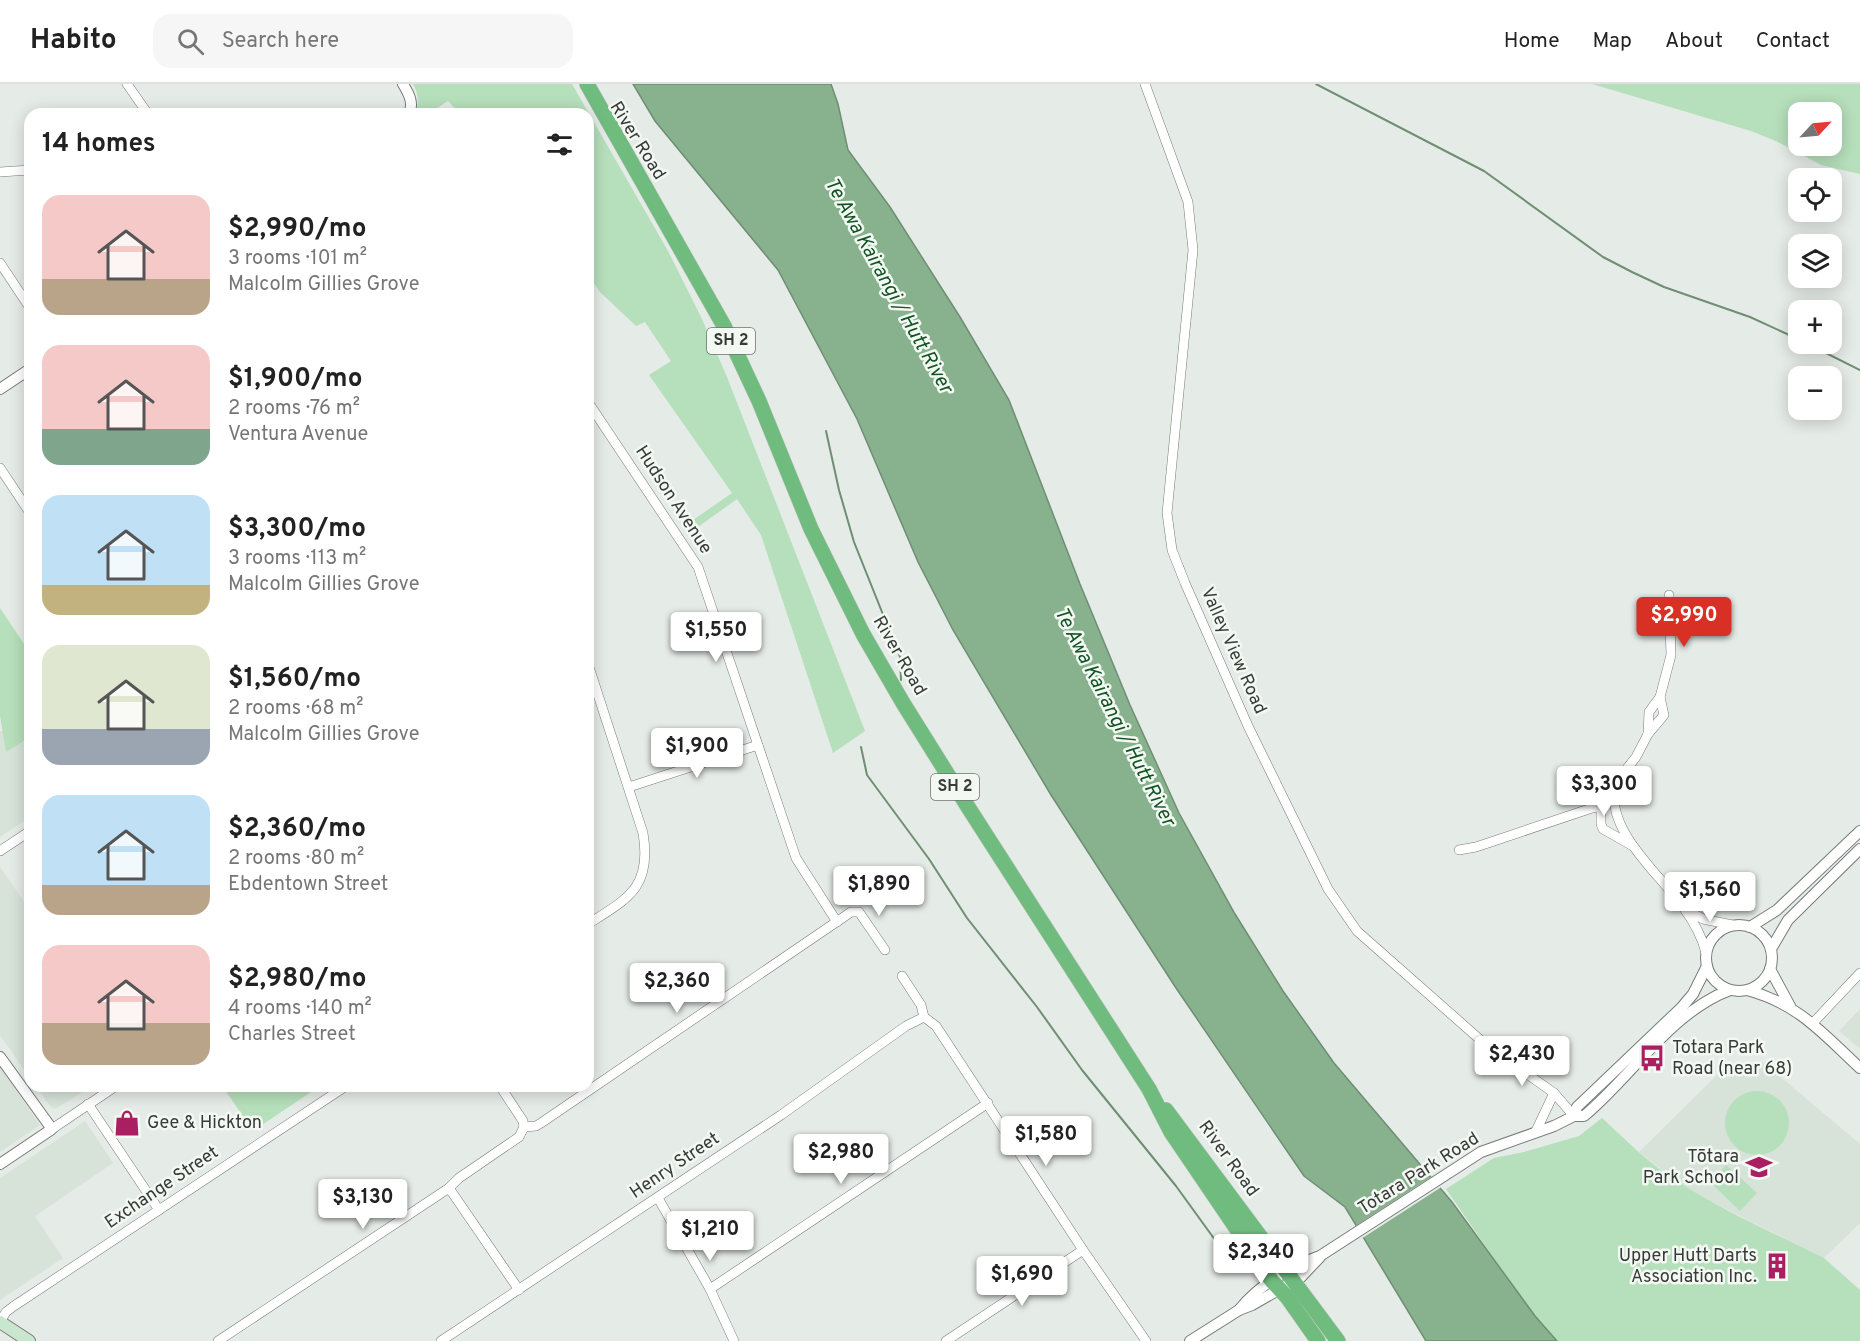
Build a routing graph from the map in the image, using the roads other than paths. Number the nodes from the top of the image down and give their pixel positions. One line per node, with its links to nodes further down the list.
1 (127, 84): 6 (street)
2 (403, 84): 7 (street)
3 (579, 84): 9 (highway, River Road / SH 2)
4 (587, 84): 12 (highway, River Road / SH 2)
5 (1145, 84): 60 (street, Valley View Road)
6 (144, 108)
7 (410, 108)
8 (594, 108): 12 (highway, River Road / SH 2)
9 (594, 108)
10 (24, 170): 11 (street)
11 (0, 172)
12 (662, 219): 72 (highway, River Road / SH 2)
13 (0, 263): 14 (street)
14 (24, 299)
15 (24, 376): 16 (street)
16 (0, 389)
17 (594, 411): 24 (street, Hudson Avenue)
18 (0, 468): 19 (street)
19 (24, 504)
20 (1669, 595): 22 (street)
21 (594, 682): 26 (street)
22 (1660, 697): 23 (street); 23 (street)
23 (1648, 734): 25 (street)
24 (758, 745): 26 (street); 36 (street, Hudson Avenue)
25 (1616, 784): 27 (street); 30 (street)
26 (629, 787): 35 (street)
27 (1601, 806): 30 (street); 32 (street)
28 (1860, 831): 38 (street)
29 (24, 835): 33 (street)
30 (1631, 845): 34 (street)
31 (1860, 849): 39 (street)
32 (1459, 850)
33 (0, 851)
34 (1683, 906): 37 (street); 41 (street)
35 (594, 920)
36 (837, 922): 40 (street); 53 (street)
37 (1732, 926): 38 (street); 41 (street)
38 (1750, 927): 39 (street)
39 (1770, 949): 43 (street)
40 (885, 950)
41 (1706, 953): 42 (street)
42 (1707, 966): 46 (street); 63 (street, Totara Park Road)
43 (1770, 969): 47 (street); 48 (street)
44 (1860, 973): 50 (street)
45 (902, 976): 49 (street)
46 (1730, 990): 47 (street); 63 (street, Totara Park Road)
47 (1747, 990): 48 (street)
48 (1791, 1006): 50 (street)
49 (924, 1017): 61 (street); 69 (street, Henry Street)
50 (1812, 1024): 52 (street)
51 (0, 1057): 54 (street)
52 (1860, 1068)
53 (594, 1087)
54 (24, 1090)
55 (25, 1092): 65 (street)
56 (107, 1092): 62 (street)
57 (337, 1092): 70 (street, Exchange Street)
58 (504, 1092): 64 (street)
59 (587, 1092): 64 (street)
60 (1554, 1093): 63 (street, Valley View Road); 66 (street)
61 (987, 1103): 71 (street); 73 (street)
62 (88, 1104): 65 (street); 70 (street)
63 (1574, 1116): 66 (street, Totara Park Road)
64 (524, 1127): 68 (street)
65 (52, 1129): 67 (street)
66 (1536, 1131): 72 (street, Totara Park Road)
67 (0, 1164)
68 (449, 1188): 74 (street); 77 (street)
69 (658, 1198): 73 (street); 74 (street, Henry Street)
70 (159, 1210): 75 (street, Exchange Street)
71 (1083, 1250): 80 (street); 81 (street)
72 (1283, 1281): 82 (street, Totara Park Road); 83 (highway, River Road / SH 2); 84 (highway, River Road / SH 2)
73 (710, 1289): 79 (street)
74 (519, 1290): 78 (street, Henry Street)
75 (0, 1322): 76 (main road)
76 (28, 1341)
77 (219, 1341)
78 (441, 1341)
79 (734, 1341)
80 (946, 1341)
81 (1146, 1341)
82 (1190, 1341)
83 (1318, 1341)
84 (1338, 1341)

